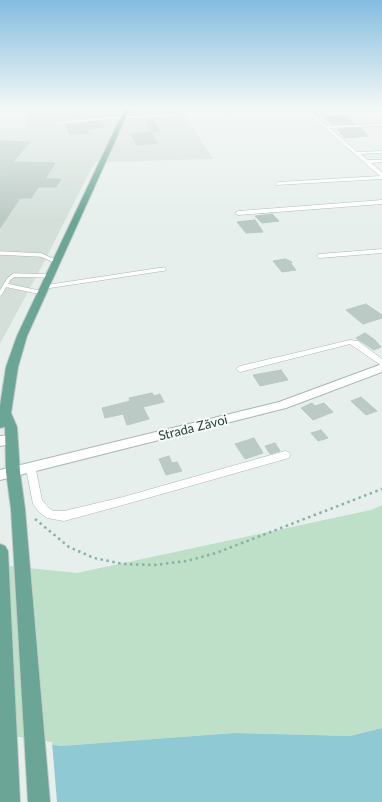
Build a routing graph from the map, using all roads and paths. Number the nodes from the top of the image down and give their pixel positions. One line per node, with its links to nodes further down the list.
1 (111, 145): 14 (main road)
2 (347, 145): 4 (street)
3 (382, 152): 4 (street)
4 (356, 153): 5 (street)
5 (367, 162): 6 (street); 7 (street)
6 (382, 162)
7 (382, 176): 8 (street)
8 (278, 184)
9 (382, 202): 10 (street)
10 (238, 213)
11 (382, 251): 13 (street)
12 (0, 254): 14 (lane)
13 (319, 256)
14 (57, 262): 16 (main road)
15 (164, 269): 18 (lane)
16 (50, 276): 17 (lane); 18 (main road)
17 (5, 285): 18 (lane); 19 (lane)
18 (44, 290): 23 (main road)
19 (0, 294)
20 (382, 364): 22 (street)
21 (382, 368): 26 (street, Strada Zăvoi)
22 (240, 369)
23 (2, 419): 24 (main road)
24 (6, 441): 27 (main road)
25 (285, 455): 26 (street)
26 (31, 468): 27 (street, Strada Zăvoi)
27 (6, 474): 32 (main road)
28 (382, 489): 29 (path)
29 (35, 519)
30 (0, 551): 31 (main road)
31 (9, 802)
32 (39, 802)

